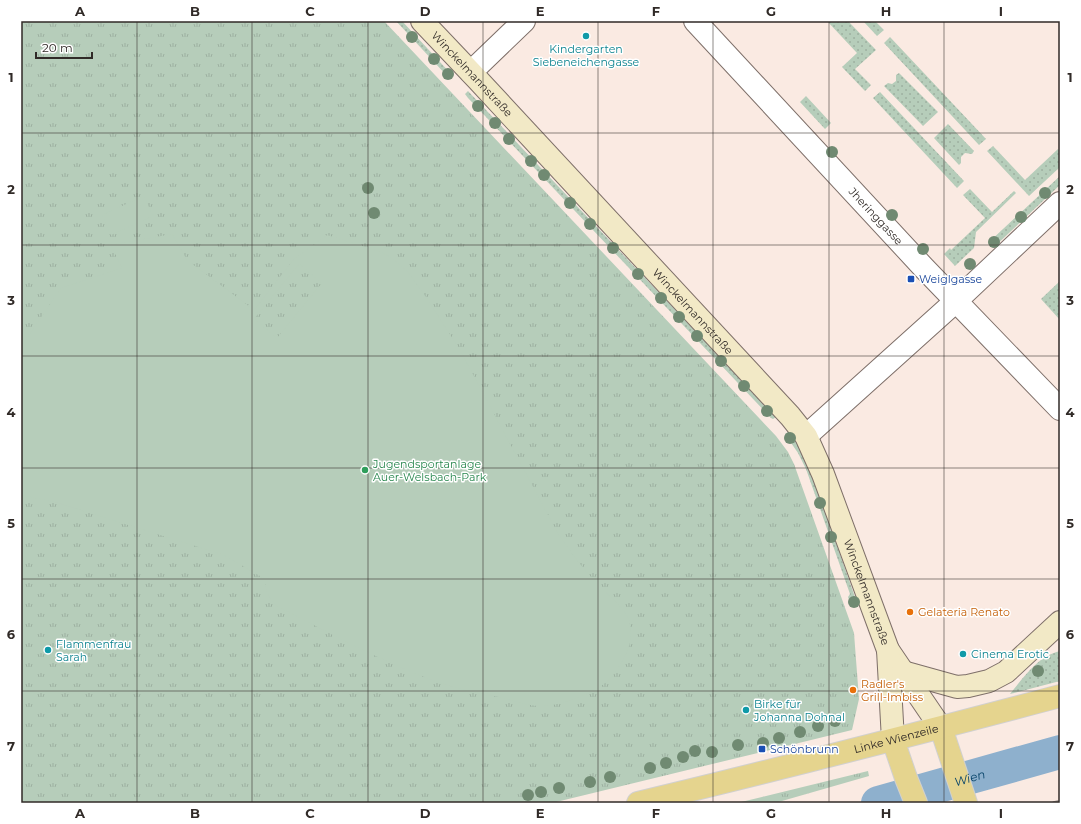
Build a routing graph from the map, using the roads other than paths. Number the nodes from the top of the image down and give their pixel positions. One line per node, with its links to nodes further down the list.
1 (422, 21): 4 (main road, Winckelmannstraße)
2 (524, 21): 4 (street)
3 (695, 21): 6 (street, Jheringgasse)
4 (471, 72): 8 (main road, Winckelmannstraße)
5 (1060, 202): 6 (street)
6 (956, 301): 7 (street, Jheringgasse); 8 (street)
7 (1060, 409)
8 (806, 436): 10 (main road, Winckelmannstraße)
9 (1060, 622): 11 (main road)
10 (888, 650): 11 (main road, Winckelmannstraße); 14 (main road, Winckelmannstraße)
11 (903, 672): 13 (main road, Winckelmannstraße)
12 (1060, 696): 13 (main road, Linke Wienzeile)
13 (941, 728): 14 (main road, Linke Wienzeile); 17 (main road)
14 (892, 740): 15 (main road, Linke Wienzeile); 16 (main road)
15 (638, 803)
16 (916, 803)
17 (966, 803)

